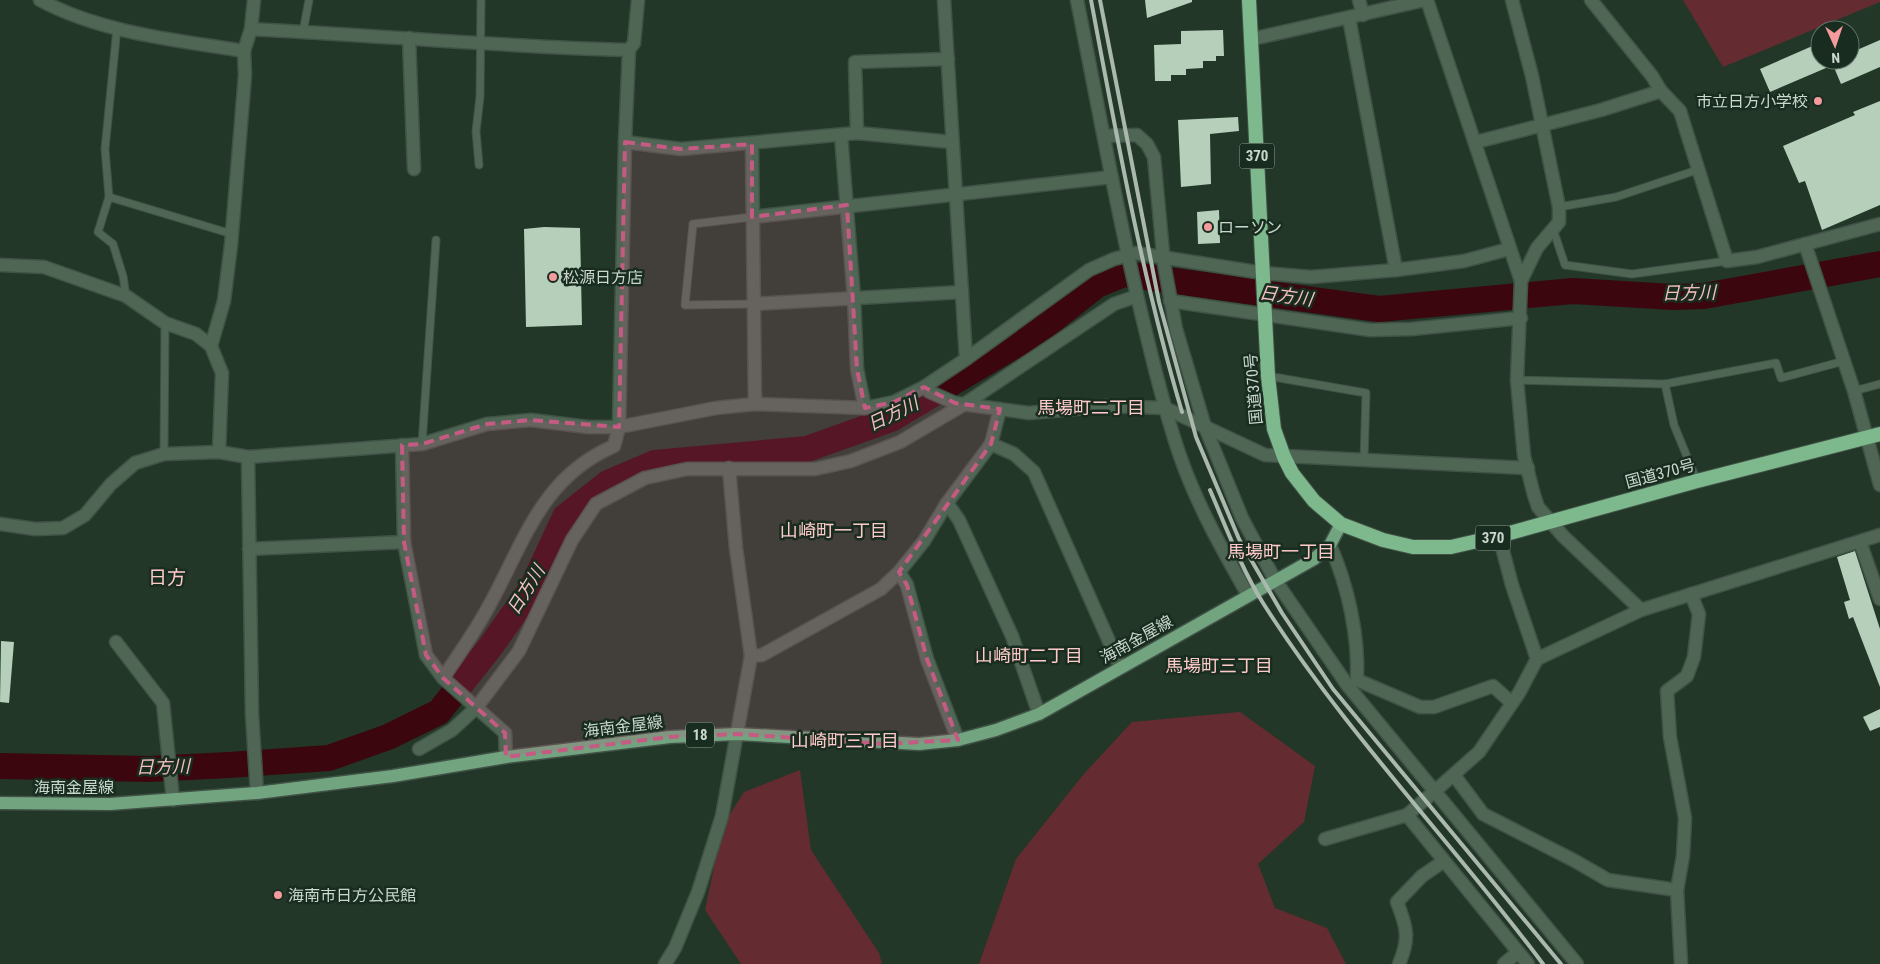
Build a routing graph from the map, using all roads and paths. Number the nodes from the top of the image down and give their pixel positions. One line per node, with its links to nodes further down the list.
1 (40, 0): 15 (street)
2 (254, 0): 16 (street)
3 (310, 0): 17 (lane)
4 (481, 0): 20 (lane)
5 (638, 0): 21 (street)
6 (944, 0): 23 (street)
7 (1077, 0): 28 (street)
8 (1249, 0): 19 (highway, 国道370号 / 370)
9 (1359, 0): 13 (street)
10 (1426, 0): 13 (street); 31 (street)
11 (1512, 0): 25 (street)
12 (1591, 0): 24 (street)
13 (1363, 15): 14 (street)
14 (1349, 18): 19 (street); 52 (street)
15 (117, 28): 22 (street); 38 (lane)
16 (251, 29): 17 (street); 22 (street)
17 (303, 32): 18 (street)
18 (409, 38): 20 (street); 34 (street)
19 (1252, 40): 53 (highway, 国道370号 / 370)
20 (480, 43): 21 (street); 33 (lane)
21 (629, 50): 29 (street)
22 (244, 51): 44 (street)
23 (948, 59): 26 (street); 30 (street)
24 (1661, 91): 25 (street); 35 (street)
25 (1543, 125): 31 (street); 40 (street)
26 (858, 134): 27 (street); 30 (street)
27 (841, 135): 32 (street); 39 (street)
28 (1104, 136): 36 (street); 49 (street)
29 (625, 142): 32 (street); 79 (street)
30 (952, 142): 37 (street)
31 (1476, 142): 46 (street)
32 (752, 144): 41 (street)
33 (479, 165)
34 (414, 169)
35 (1700, 169): 40 (lane); 50 (street)
36 (1112, 177): 37 (street); 48 (street)
37 (957, 195): 39 (street); 55 (street)
38 (109, 198): 44 (lane); 57 (lane)
39 (847, 205): 41 (street); 59 (street)
40 (1559, 207): 43 (street)
41 (752, 217): 60 (street); 60 (lane)
42 (1880, 224): 47 (street)
43 (1553, 229): 50 (lane); 54 (street)
44 (232, 234): 64 (street)
45 (436, 240): 81 (lane)
46 (1509, 249): 52 (street); 54 (street)
47 (1807, 249): 50 (street); 66 (street)
48 (1129, 259): 49 (street); 56 (street); 65 (street)
49 (1163, 260): 53 (street); 58 (street)
50 (1727, 261)
51 (0, 264): 57 (street)
52 (1396, 270): 53 (street)
53 (1263, 276): 61 (highway, 国道370号 / 370)
54 (1521, 281): 62 (street)
55 (962, 292): 59 (street); 65 (street)
56 (1136, 294): 74 (street); 76 (street)
57 (126, 296): 63 (street)
58 (1169, 296): 61 (street); 78 (street)
59 (854, 298): 60 (street); 75 (street)
60 (754, 304): 73 (street)
61 (1265, 310): 62 (street); 67 (highway, 国道370号 / 370)
62 (1521, 318): 68 (street)
63 (165, 322): 64 (street); 85 (lane)
64 (211, 346): 84 (street)
65 (966, 359): 71 (street)
66 (1844, 361): 69 (lane); 72 (street)
67 (1268, 376): 87 (highway, 国道370号 / 370); 88 (lane)
68 (1517, 380): 69 (lane); 90 (street)
69 (1665, 384): 91 (lane)
70 (1880, 384): 72 (lane)
71 (927, 389): 74 (street); 75 (street)
72 (1854, 391): 80 (street)
73 (755, 404): 75 (street); 79 (street)
74 (959, 404): 77 (street); 89 (street)
75 (865, 408)
76 (1165, 408): 77 (street); 78 (street); 106 (street)
77 (1000, 409): 82 (street)
78 (1205, 427): 87 (street); 104 (street)
79 (620, 428): 81 (street); 113 (street)
80 (1873, 436): 91 (highway, 国道370号 / 370); 92 (street)
81 (422, 444): 83 (street)
82 (991, 444): 93 (street); 112 (street)
83 (402, 445): 86 (street); 99 (street)
84 (220, 452): 85 (street); 86 (street)
85 (164, 454): 95 (street)
86 (248, 456): 102 (street)
87 (1284, 457): 88 (street); 96 (highway, 国道370号 / 370)
88 (1364, 461): 90 (street)
89 (729, 468): 110 (street); 116 (street)
90 (1528, 468): 94 (street)
91 (1697, 481): 94 (highway, 国道370号 / 370)
92 (1880, 485)
93 (947, 503): 103 (street); 117 (street)
94 (1551, 520): 98 (highway, 国道370号 / 370); 108 (street)
95 (0, 524)
96 (1341, 524): 98 (highway, 国道370号 / 370); 101 (main road, 海南金屋線 / 18)
97 (1880, 535): 100 (street)
98 (1499, 536): 111 (street)
99 (404, 542): 102 (street); 113 (street)
100 (1860, 542): 105 (street); 107 (street)
101 (1330, 545): 104 (main road, 海南金屋線 / 18); 114 (street)
102 (250, 549): 124 (street)
103 (899, 572): 110 (street); 119 (street)
104 (1275, 580): 106 (main road, 海南金屋線 / 18); 114 (street)
105 (1691, 594): 108 (street); 130 (street)
106 (1248, 595): 112 (main road, 海南金屋線 / 18)
107 (1880, 599)
108 (1641, 610): 111 (street)
109 (116, 642): 125 (street)
110 (751, 656): 118 (street)
111 (1537, 659): 115 (street)
112 (1120, 666): 117 (main road, 海南金屋線 / 18)
113 (445, 680): 116 (street)
114 (1353, 683): 115 (street); 123 (street)
115 (1512, 704): 122 (street)
116 (473, 706): 120 (street); 121 (street)
117 (1038, 714): 119 (main road, 海南金屋線 / 18)
118 (737, 734): 119 (main road, 海南金屋線 / 18); 121 (main road, 海南金屋線 / 18); 132 (street)
119 (958, 740)
120 (419, 749)
121 (506, 757): 124 (main road, 海南金屋線 / 18)
122 (1454, 775): 123 (street); 130 (street)
123 (1435, 791): 127 (street); 136 (street)
124 (257, 792): 125 (main road, 海南金屋線 / 18)
125 (173, 800): 126 (main road, 海南金屋線 / 18)
126 (0, 803)
127 (1407, 815): 128 (street); 129 (street)
128 (1325, 839)
129 (1444, 861): 131 (street); 133 (street)
130 (1677, 890): 137 (street)
131 (1518, 952): 134 (street); 135 (street)
132 (665, 964)
133 (1399, 964)
134 (1504, 964)
135 (1528, 964)
136 (1578, 964)
137 (1681, 964)

